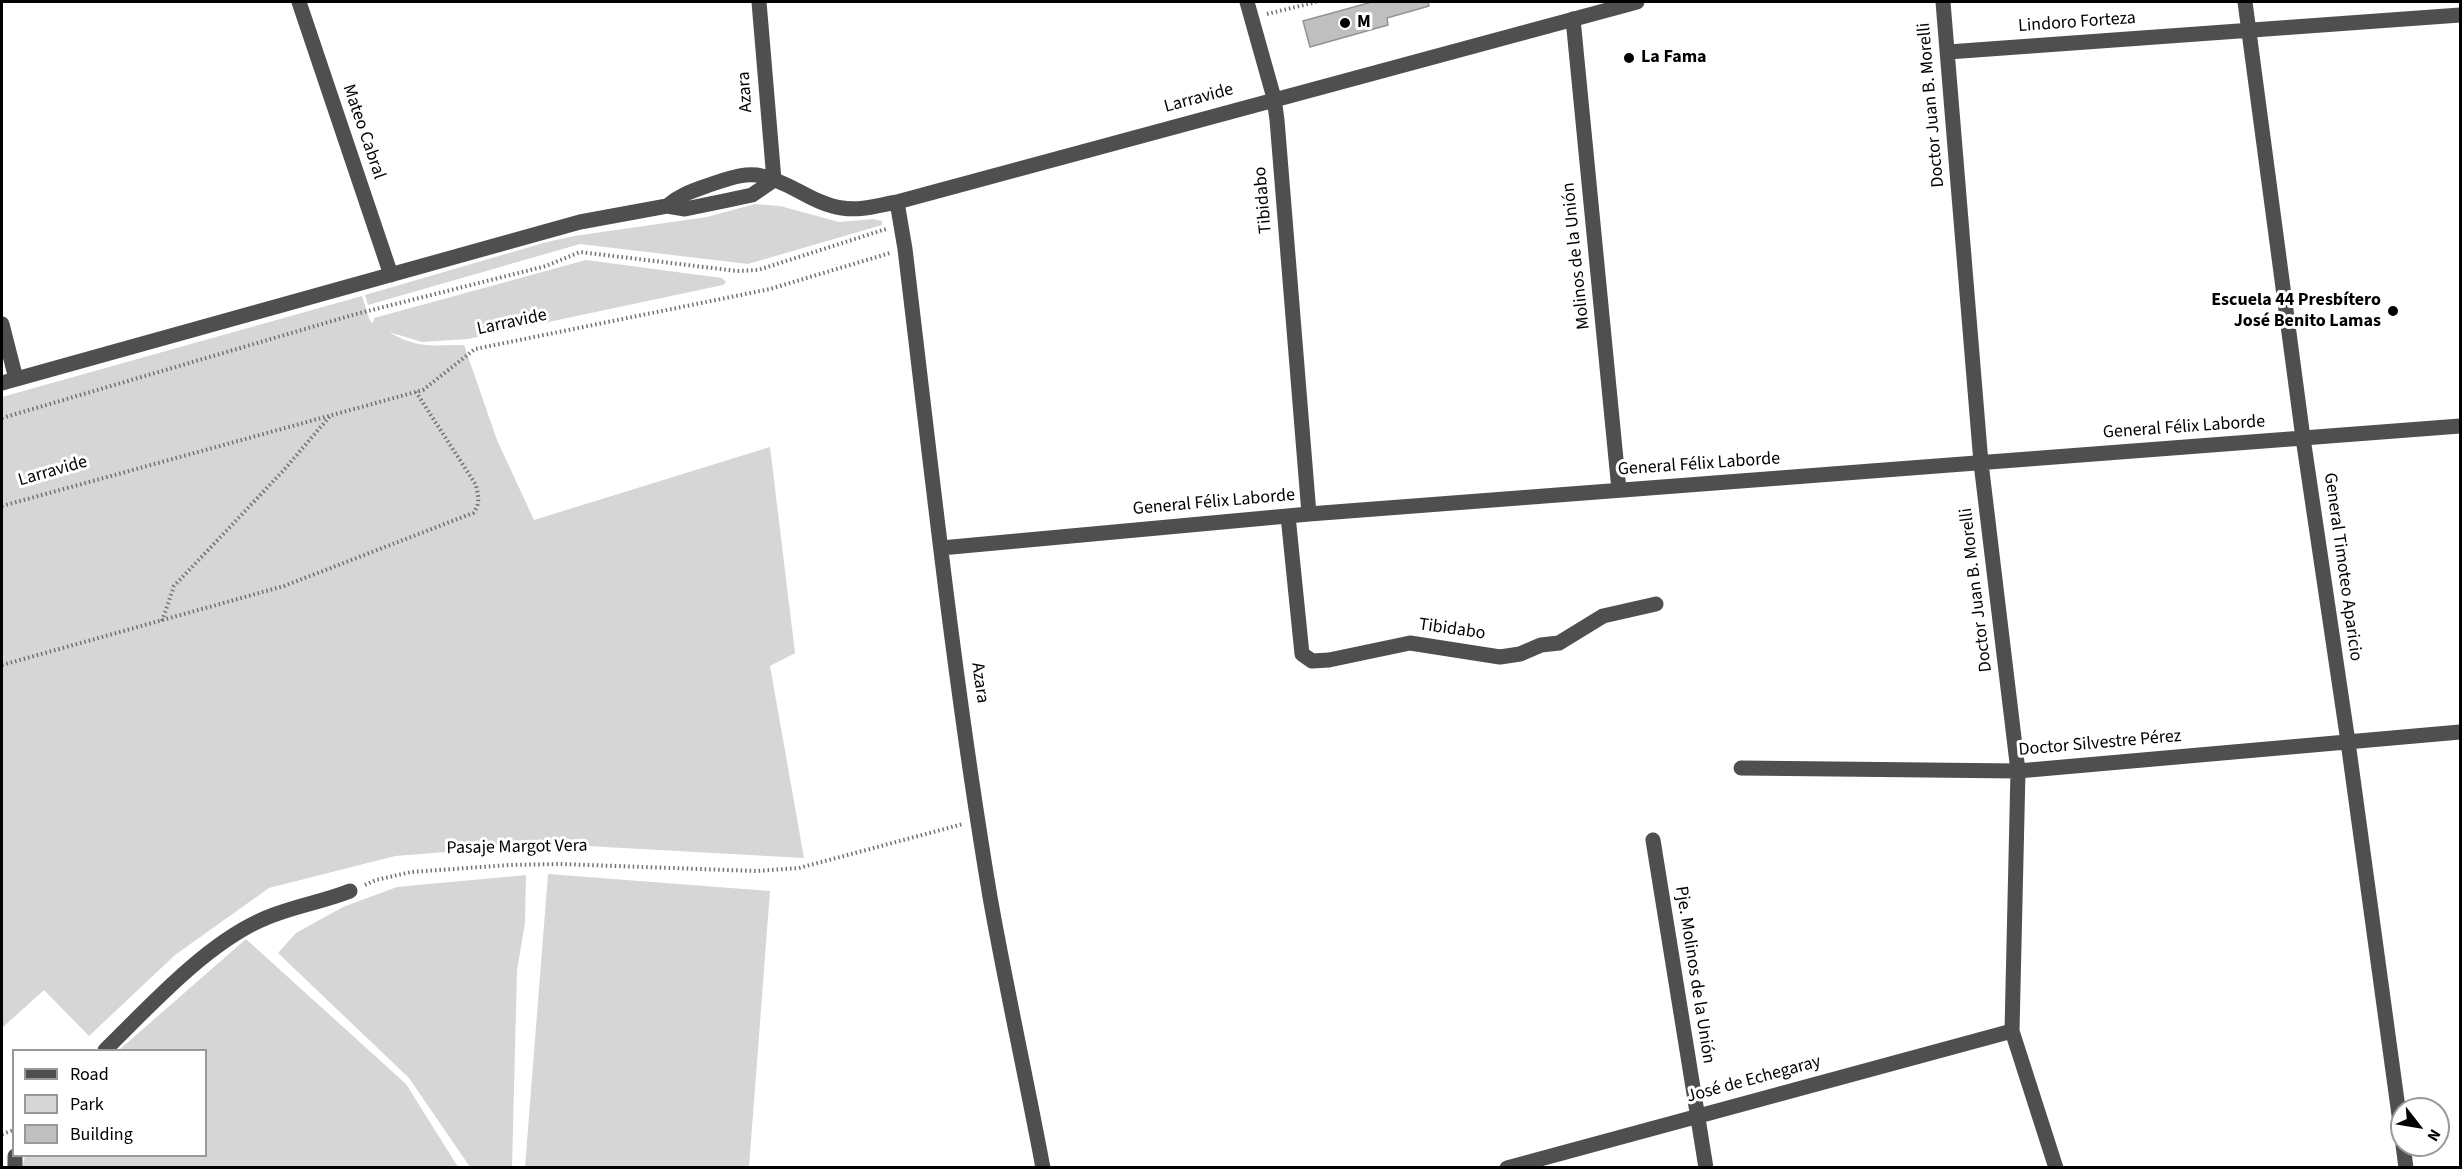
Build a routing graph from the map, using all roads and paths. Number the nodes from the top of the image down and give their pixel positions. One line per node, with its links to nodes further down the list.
1 (299, 2): 18 (street, Mateo Cabral)
2 (759, 2): 14 (street, Azara)
3 (1247, 2): 9 (street, Tibidabo)
4 (1316, 2): 9 (path)
5 (1636, 2): 10 (street, Larravide)
6 (1943, 2): 12 (street, Doctor Juan B. Morelli)
7 (2245, 2): 11 (street, General Timoteo Aparicio)
8 (2460, 15): 11 (street, Lindoro Forteza)
9 (1251, 18): 13 (street, Tibidabo)
10 (1573, 19): 13 (street, Larravide); 27 (street, Molinos de la Unión)
11 (2248, 29): 12 (street, Lindoro Forteza); 25 (street, General Timoteo Aparicio)
12 (1948, 52): 26 (street, Doctor Juan B. Morelli)
13 (1274, 98): 15 (street, Larravide); 29 (street, Tibidabo)
14 (774, 180): 15 (street, Larravide); 18 (street, Larravide)
15 (897, 202): 16 (street, Azara)
16 (901, 225): 17 (street, Azara); 23 (path)
17 (905, 249): 21 (path, Larravide); 31 (street, Azara)
18 (391, 275): 20 (street, Larravide)
19 (2, 324): 20 (street)
20 (9, 381)
21 (416, 392): 22 (path, Larravide); 33 (path)
22 (330, 415): 28 (path, Larravide); 33 (path)
23 (2, 418)
24 (2460, 426): 25 (street, General Félix Laborde)
25 (2303, 438): 26 (street, General Félix Laborde); 36 (street, General Timoteo Aparicio)
26 (1982, 463): 27 (street, General Félix Laborde); 38 (street, Doctor Juan B. Morelli)
27 (1619, 490): 29 (street, General Félix Laborde)
28 (2, 506)
29 (1309, 514): 30 (street, General Félix Laborde)
30 (1288, 516): 31 (street, General Félix Laborde); 32 (street, Tibidabo)
31 (941, 548): 39 (street, Azara)
32 (1656, 604)
33 (162, 621): 34 (path)
34 (2, 665)
35 (2460, 732): 36 (street, Doctor Silvestre Pérez)
36 (2348, 742): 38 (street, Doctor Silvestre Pérez); 44 (street, General Timoteo Aparicio)
37 (1741, 768): 38 (street, Doctor Silvestre Pérez)
38 (2018, 771): 42 (street, Doctor Juan B. Morelli)
39 (978, 819): 41 (path, Pasaje Margot Vera); 46 (street, Azara)
40 (1653, 840): 45 (street, Pje. Molinos de la Unión)
41 (350, 891): 43 (street)
42 (2012, 1031): 45 (street, José de Echegaray); 49 (street, Doctor Juan B. Morelli)
43 (106, 1049)
44 (2397, 1097)
45 (1696, 1116): 47 (street, José de Echegaray); 48 (street)
46 (1042, 1167)
47 (1507, 1167)
48 (1706, 1167)
49 (2056, 1167)

